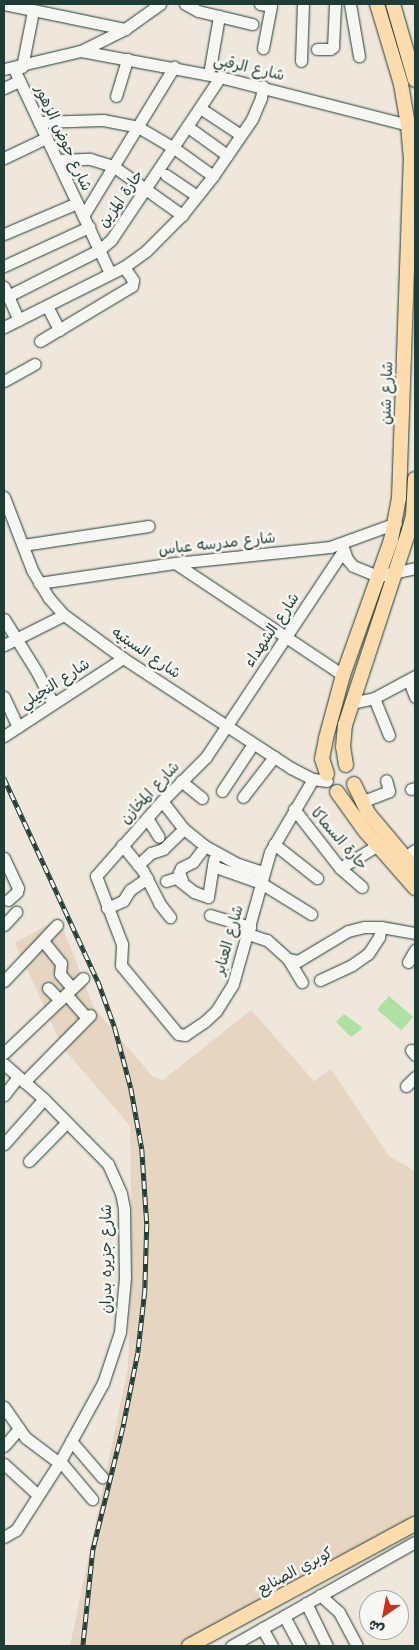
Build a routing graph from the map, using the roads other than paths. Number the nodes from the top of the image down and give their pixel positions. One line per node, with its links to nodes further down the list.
1 (4, 4): 10 (street)
2 (160, 4): 13 (street)
3 (185, 4): 11 (street)
4 (260, 4): 14 (street)
5 (303, 4): 20 (street)
6 (335, 4): 15 (street)
7 (350, 4): 18 (street)
8 (377, 4): 31 (main road, شارع شنن)
9 (393, 4): 17 (main road)
10 (33, 11): 13 (street); 22 (street)
11 (219, 16): 12 (street); 23 (street)
12 (252, 24)
13 (125, 29): 16 (street)
14 (263, 48)
15 (318, 50)
16 (81, 51): 19 (street, شارع الرقبي); 22 (street)
17 (412, 55): 24 (main road)
18 (359, 56)
19 (127, 58): 21 (street, شارع الرقبي); 28 (street)
20 (301, 61)
21 (174, 67): 23 (street, شارع الرقبي); 32 (street)
22 (13, 68): 25 (street, شارع حوض الزهور)
23 (215, 76): 26 (street, شارع الرقبي); 29 (street, حارة المزين)
24 (415, 80)
25 (20, 81): 27 (street); 30 (street, شارع حوض الزهور)
26 (262, 86): 31 (street, شارع الرقبي); 34 (street)
27 (4, 88)
28 (116, 96)
29 (200, 108): 33 (street, حارة المزين); 34 (street)
30 (39, 122): 32 (street); 35 (street, شارع حوض الزهور)
31 (408, 125): 46 (main road, شارع شنن)
32 (138, 127): 36 (street); 40 (street)
33 (188, 127): 36 (street, حارة المزين); 37 (street)
34 (241, 135): 37 (street)
35 (46, 138): 38 (street); 39 (street, شارع حوض الزهور)
36 (174, 148): 42 (street); 43 (street, حارة المزين)
37 (227, 155): 42 (street)
38 (4, 158)
39 (57, 160): 40 (street); 45 (street, شارع حوض الزهور)
40 (112, 166): 43 (street); 48 (street)
41 (166, 175): 44 (street)
42 (213, 176): 44 (street)
43 (146, 189): 47 (street); 51 (street, حارة المزين)
44 (197, 196): 47 (street)
45 (77, 203): 48 (street, شارع حوض الزهور); 50 (street)
46 (413, 207): 63 (main road, شارع شنن)
47 (182, 215): 53 (street)
48 (83, 216): 49 (street, شارع حوض الزهور)
49 (89, 227): 51 (street, شارع حوض الزهور); 52 (street)
50 (4, 234)
51 (99, 250): 54 (street, شارع حوض الزهور); 55 (street, حارة المزين)
52 (4, 266)
53 (124, 267): 54 (street); 59 (street)
54 (110, 274): 56 (street)
55 (6, 291): 57 (street)
56 (46, 306): 57 (street); 59 (street)
57 (19, 320): 58 (street)
58 (4, 327)
59 (59, 330): 60 (street)
60 (40, 342)
61 (35, 364): 62 (street)
62 (4, 381)
63 (410, 390): 67 (main road, شارع شنن)
64 (415, 479): 66 (main road)
65 (4, 497): 69 (street, شارع السبتيه)
66 (414, 516): 73 (main road)
67 (396, 523): 70 (street, شارع مدرسه عباس); 74 (main road, شارع شنن)
68 (149, 526): 69 (street)
69 (22, 545): 75 (street, شارع السبتيه)
70 (342, 547): 71 (street, شارع مدرسه عباس); 74 (street); 78 (street, شارع الشهداء)
71 (175, 563): 75 (street, شارع مدرسه عباس); 78 (street)
72 (415, 568): 73 (street)
73 (394, 574): 74 (street); 88 (main road)
74 (378, 576): 82 (main road, شارع شنن)
75 (39, 583): 76 (street, شارع السبتيه)
76 (64, 614): 79 (street); 81 (street, شارع السبتيه)
77 (4, 620): 79 (street)
78 (286, 636): 82 (street); 89 (street, شارع الشهداء)
79 (16, 639): 80 (street); 87 (street)
80 (4, 645)
81 (123, 658): 87 (street, شارع النجيلي); 89 (street, شارع السبتيه)
82 (343, 675): 96 (main road, شارع شنن)
83 (412, 679): 85 (street); 86 (street)
84 (4, 697): 90 (street)
85 (415, 697)
86 (374, 698): 88 (street); 91 (street)
87 (53, 703): 90 (street, شارع النجيلي)
88 (351, 703): 95 (main road)
89 (226, 726): 93 (street, شارع السبتيه); 99 (street, شارع المخازن)
90 (18, 727): 92 (street, شارع النجيلي)
91 (389, 735)
92 (4, 736)
93 (253, 744): 94 (street, شارع السبتيه); 101 (street)
94 (274, 757): 97 (street, شارع السبتيه); 103 (street)
95 (346, 765): 96 (main road); 100 (main road)
96 (327, 778): 97 (street, شارع السبتيه); 102 (main road)
97 (312, 779): 107 (street, شارع العنابر)
98 (386, 780): 106 (street)
99 (181, 781): 104 (street); 105 (street, شارع المخازن)
100 (354, 784): 102 (main road); 106 (main road)
101 (222, 791)
102 (337, 792): 113 (main road)
103 (243, 797)
104 (202, 798)
105 (162, 801): 108 (street, شارع المخازن); 109 (street)
106 (361, 802): 115 (main road)
107 (294, 809): 111 (street, شارع العنابر); 119 (street, حارة السماكا)
108 (147, 818): 110 (street); 112 (street, شارع المخازن)
109 (184, 829): 114 (street); 117 (street)
110 (159, 837)
111 (274, 844): 121 (street, شارع العنابر); 123 (street)
112 (122, 845): 117 (street); 124 (street, شارع المخازن)
113 (378, 845): 119 (street); 126 (main road)
114 (210, 849): 118 (street); 118 (street); 121 (street)
115 (410, 853): 120 (main road)
116 (4, 858): 127 (street)
117 (138, 864): 122 (street)
118 (213, 866): 121 (street)
119 (340, 868): 125 (street, حارة السماكا)
120 (415, 868)
121 (262, 877): 130 (street); 136 (street, شارع العنابر)
122 (147, 878): 128 (street); 132 (street)
123 (317, 878)
124 (96, 880): 128 (street, شارع العنابر)
125 (362, 887)
126 (415, 888)
127 (8, 900)
128 (108, 908): 136 (street, شارع العنابر)
129 (16, 912): 133 (street)
130 (311, 914)
131 (210, 915): 136 (street)
132 (170, 917)
133 (4, 925)
134 (57, 925): 138 (street)
135 (381, 927): 137 (street); 140 (street); 143 (street)
136 (249, 930): 140 (street)
137 (415, 932)
138 (43, 941): 144 (street); 147 (street)
139 (415, 950): 141 (street)
140 (288, 959): 145 (street)
141 (408, 962)
142 (83, 978): 147 (street)
143 (320, 980)
144 (4, 981)
145 (302, 982)
146 (48, 988): 147 (street)
147 (66, 994): 148 (street); 151 (street)
148 (4, 1053)
149 (4, 1064): 151 (street, شارع جزيره بدران)
150 (415, 1077): 152 (street)
151 (21, 1079): 153 (street); 154 (street, شارع جزيره بدران)
152 (406, 1086)
153 (4, 1095)
154 (44, 1099): 155 (street, شارع جزيره بدران); 156 (street)
155 (67, 1122): 157 (street); 160 (street, شارع جزيره بدران)
156 (4, 1144)
157 (29, 1161)
158 (4, 1407): 159 (street)
159 (19, 1429): 161 (street); 162 (street)
160 (71, 1441): 162 (street, شارع جزيره بدران); 164 (street)
161 (4, 1446)
162 (59, 1462): 164 (street); 165 (street, شارع جزيره بدران)
163 (4, 1464): 165 (street)
164 (82, 1488): 166 (street)
165 (38, 1495): 168 (street, شارع جزيره بدران)
166 (92, 1499)
167 (415, 1524): 175 (main road, كوبري الصنايع)
168 (8, 1533)
169 (415, 1542): 170 (street)
170 (320, 1595): 171 (street); 180 (street)
171 (306, 1603): 172 (street); 179 (street)
172 (284, 1616): 173 (street); 178 (street)
173 (262, 1628): 174 (street); 177 (street)
174 (245, 1642): 176 (street)
175 (189, 1646)
176 (231, 1646)
177 (272, 1646)
178 (300, 1646)
179 (327, 1646)
180 (357, 1646)

